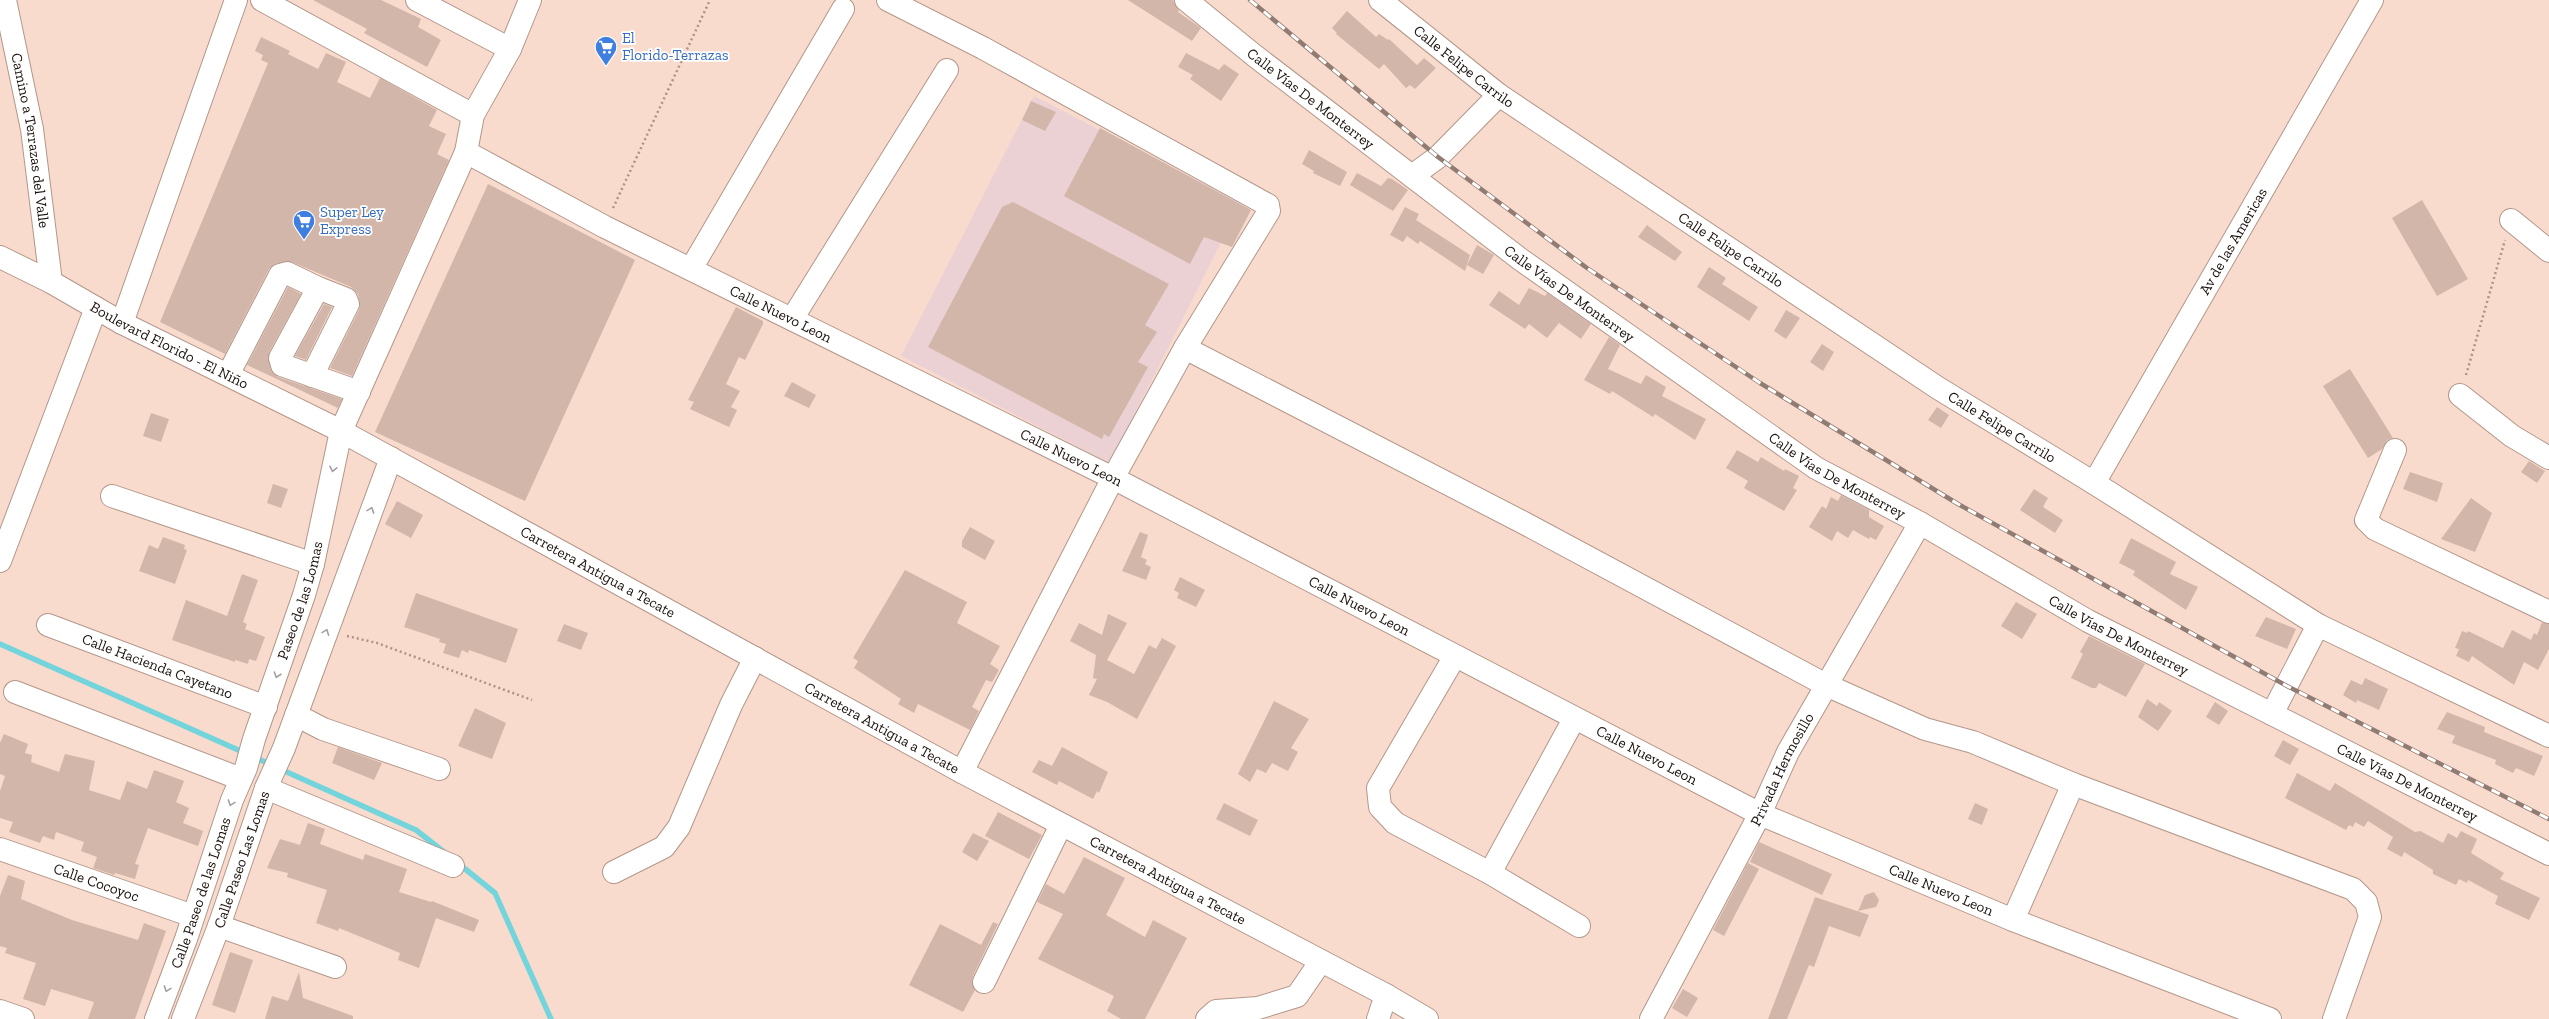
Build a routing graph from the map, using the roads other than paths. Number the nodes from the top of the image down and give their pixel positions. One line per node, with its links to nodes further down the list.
1 (5, 0): 21 (street, Camino a Terrazas del Valle)
2 (236, 0): 25 (street)
3 (262, 0): 14 (street)
4 (417, 0): 11 (street)
5 (530, 0): 11 (street, Paseo de las Lomas)
6 (1186, 0): 16 (street, Calle Vías De Monterrey)
7 (1380, 0): 13 (street, Calle Felipe Carrilo)
8 (2372, 0): 36 (street, Av de las Americas)
9 (891, 1): 26 (street)
10 (843, 10): 20 (street)
11 (510, 49): 14 (street, Paseo de las Lomas)
12 (947, 70): 24 (street)
13 (1499, 95): 16 (street); 36 (street, Calle Felipe Carrilo)
14 (473, 115): 15 (street, Paseo de las Lomas)
15 (466, 152): 20 (street, Calle Nuevo Leon); 29 (street, Paseo de las Lomas)
16 (1412, 176): 38 (street, Calle Vías De Monterrey)
17 (2511, 220): 18 (street)
18 (2549, 251)
19 (0, 257): 21 (street, Boulevard Florido - El Niño)
20 (691, 269): 24 (street, Calle Nuevo Leon)
21 (51, 282): 23 (street, Boulevard Florido - El Niño)
22 (318, 288): 27 (street); 28 (street); 28 (street)
23 (96, 308): 25 (street, Boulevard Florido - El Niño); 39 (street)
24 (792, 319): 35 (street, Calle Nuevo Leon)
25 (122, 323): 27 (street, Boulevard Florido - El Niño)
26 (1185, 348): 35 (street); 48 (street)
27 (229, 374): 31 (street, Boulevard Florido - El Niño)
28 (312, 376): 29 (street)
29 (359, 392): 31 (street, Paseo de las Lomas)
30 (2460, 395): 34 (street)
31 (341, 430): 33 (street, Carretera Antigua a Tecate); 40 (street, Paseo de las Lomas, one-way to 40)
32 (2396, 450): 41 (street)
33 (390, 458): 45 (street, one-way to 33); 47 (street, Carretera Antigua a Tecate)
34 (2549, 458)
35 (1113, 478): 46 (street, Calle Nuevo Leon); 56 (street)
36 (2094, 483): 43 (street, Calle Felipe Carrilo)
37 (112, 496): 40 (street)
38 (1920, 523): 48 (street, Privada Hermosillo); 51 (street, Calle Vías De Monterrey)
39 (0, 560)
40 (314, 564): 44 (street, Paseo de las Lomas)
41 (2549, 612)
42 (48, 625): 50 (street, Calle Hacienda Cayetano)
43 (2318, 625): 51 (street); 54 (street, Calle Felipe Carrilo)
44 (288, 642): 45 (street); 50 (street, Paseo de las Lomas, one-way to 50)
45 (318, 655): 52 (street)
46 (1455, 656): 53 (street, Calle Nuevo Leon); 66 (street)
47 (755, 658): 56 (street, Carretera Antigua a Tecate); 65 (street)
48 (1826, 686): 59 (street); 60 (street, Privada Hermosillo)
49 (15, 692): 57 (street)
50 (266, 707): 57 (street, Paseo de las Lomas)
51 (2272, 714): 63 (street, Calle Vías De Monterrey)
52 (296, 715): 55 (street); 58 (street)
53 (1574, 719): 60 (street, Calle Nuevo Leon); 66 (street)
54 (2549, 736)
55 (439, 769)
56 (962, 772): 61 (street, Carretera Antigua a Tecate)
57 (244, 773): 67 (street, Calle Paseo de las Lomas, one-way to 67)
58 (269, 781): 64 (street); 70 (street, Calle Paseo Las Lomas)
59 (2073, 784): 68 (street); 84 (street)
60 (1760, 814): 68 (street, Calle Nuevo Leon); 82 (street, Privada Hermosillo)
61 (1061, 825): 71 (street, Carretera Antigua a Tecate); 73 (street)
62 (0, 849): 67 (street, Calle Cocoyoc)
63 (2549, 854)
64 (453, 866)
65 (614, 872)
66 (1490, 873): 69 (street)
67 (193, 916): 77 (street, Calle Paseo de las Lomas, one-way to 77)
68 (2013, 920): 83 (street, Calle Nuevo Leon)
69 (1579, 926)
70 (215, 936): 72 (street); 78 (street, Calle Paseo de las Lomas)
71 (1321, 961): 74 (street, Carretera Antigua a Tecate); 79 (street)
72 (335, 968)
73 (984, 982)
74 (1386, 995): 80 (street); 81 (street, Carretera Antigua a Tecate)
75 (0, 1012): 76 (street)
76 (23, 1019)
77 (156, 1019)
78 (183, 1019)
79 (1207, 1019)
80 (1378, 1019)
81 (1427, 1019)
82 (1651, 1019)
83 (2270, 1019)
84 (2334, 1019)

